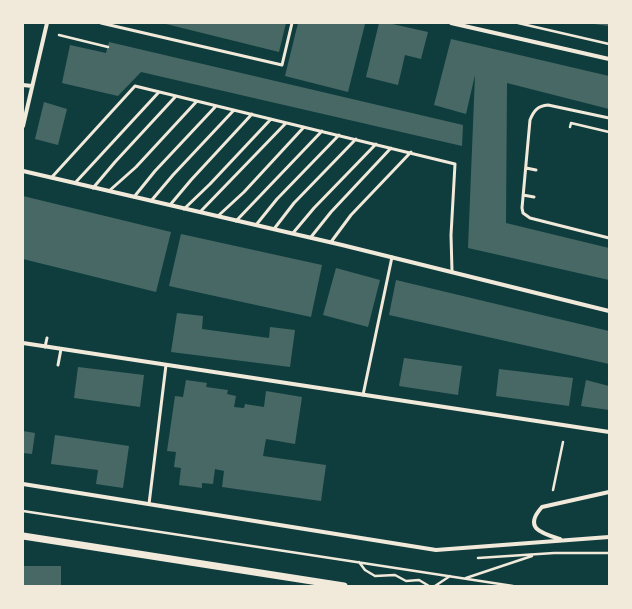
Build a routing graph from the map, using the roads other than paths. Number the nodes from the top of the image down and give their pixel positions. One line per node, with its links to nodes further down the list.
1 (47, 23): 7 (street)
2 (101, 23): 3 (lane)
3 (292, 23)
4 (451, 23): 5 (street)
5 (609, 60)
6 (23, 85): 7 (street)
7 (32, 86): 17 (street)
8 (159, 92): 9 (lane); 28 (lane); 29 (lane)
9 (176, 96): 10 (lane); 30 (lane)
10 (197, 101): 11 (lane); 31 (lane)
11 (216, 106): 12 (lane); 33 (lane)
12 (234, 110): 13 (lane); 35 (lane)
13 (252, 114): 15 (lane); 36 (lane)
14 (609, 118): 25 (lane)
15 (271, 119): 16 (lane); 37 (lane)
16 (286, 123): 18 (lane); 38 (lane)
17 (23, 126)
18 (304, 127): 19 (lane); 39 (lane)
19 (322, 131): 20 (lane); 40 (lane)
20 (339, 135): 21 (lane); 41 (lane)
21 (356, 140): 22 (lane); 42 (lane)
22 (376, 144): 23 (lane); 43 (lane)
23 (391, 148): 24 (lane); 44 (lane)
24 (411, 152): 46 (lane); 48 (lane)
25 (526, 168): 26 (lane); 32 (lane)
26 (536, 170)
27 (23, 171): 28 (street)
28 (52, 177): 29 (street)
29 (75, 183): 30 (street)
30 (93, 188): 31 (street)
31 (110, 191): 33 (street)
32 (523, 195): 34 (lane); 45 (lane)
33 (134, 197): 35 (street)
34 (534, 197)
35 (151, 201): 36 (street)
36 (170, 205): 37 (street)
37 (184, 209): 38 (street)
38 (200, 212): 39 (street)
39 (218, 216): 40 (street)
40 (236, 221): 41 (street)
41 (256, 225): 42 (street)
42 (274, 229): 43 (street)
43 (293, 233): 44 (street)
44 (311, 237): 46 (street)
45 (609, 238)
46 (331, 242): 47 (street)
47 (392, 257): 48 (street); 56 (lane)
48 (452, 271): 49 (street)
49 (609, 311)
50 (47, 338): 52 (lane)
51 (23, 343): 52 (street)
52 (45, 347): 53 (street)
53 (61, 349): 54 (lane); 55 (street)
54 (58, 365)
55 (166, 365): 56 (street); 60 (lane)
56 (363, 394): 57 (street)
57 (609, 432)
58 (23, 484): 60 (street)
59 (609, 492): 63 (street)
60 (149, 504): 63 (street)
61 (23, 536): 64 (street)
62 (609, 537): 63 (street)
63 (562, 540)
64 (335, 585): 65 (street)
65 (344, 586)

